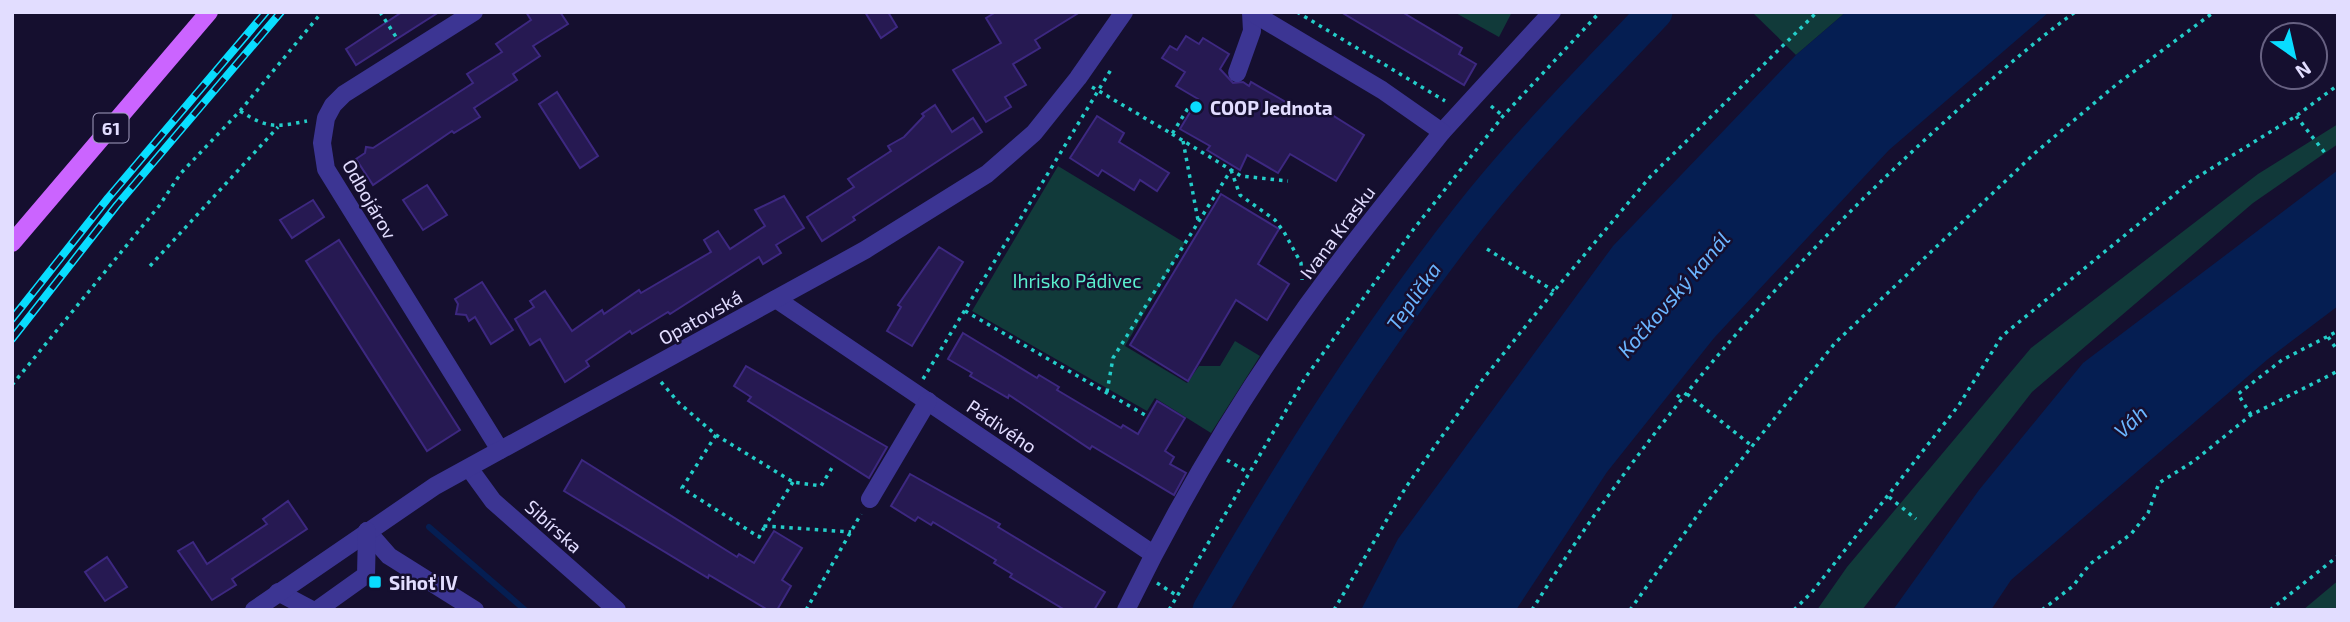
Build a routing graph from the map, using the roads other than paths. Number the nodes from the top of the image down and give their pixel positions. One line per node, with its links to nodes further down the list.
1 (209, 12): 8 (main road, 61)
2 (474, 12): 11 (street, Odbojárov)
3 (1124, 12): 9 (street, Opatovská)
4 (1251, 12): 6 (street); 7 (street)
5 (1552, 12): 7 (street, Ivana Krasku)
6 (1237, 73)
7 (1442, 132): 15 (street, Ivana Krasku)
8 (12, 243)
9 (776, 299): 10 (street, Pádivého); 11 (street, Opatovská)
10 (921, 397): 13 (street); 15 (street, Pádivého)
11 (500, 450): 12 (street, Opatovská)
12 (469, 468): 14 (street, Opatovská); 20 (street, Sibírska)
13 (870, 499)
14 (367, 531): 16 (street, Opatovská); 18 (street); 19 (street)
15 (1153, 555): 21 (street)
16 (278, 592): 17 (street, Opatovská); 18 (street)
17 (254, 610)
18 (314, 610)
19 (475, 610)
20 (617, 610)
21 (1126, 610)

